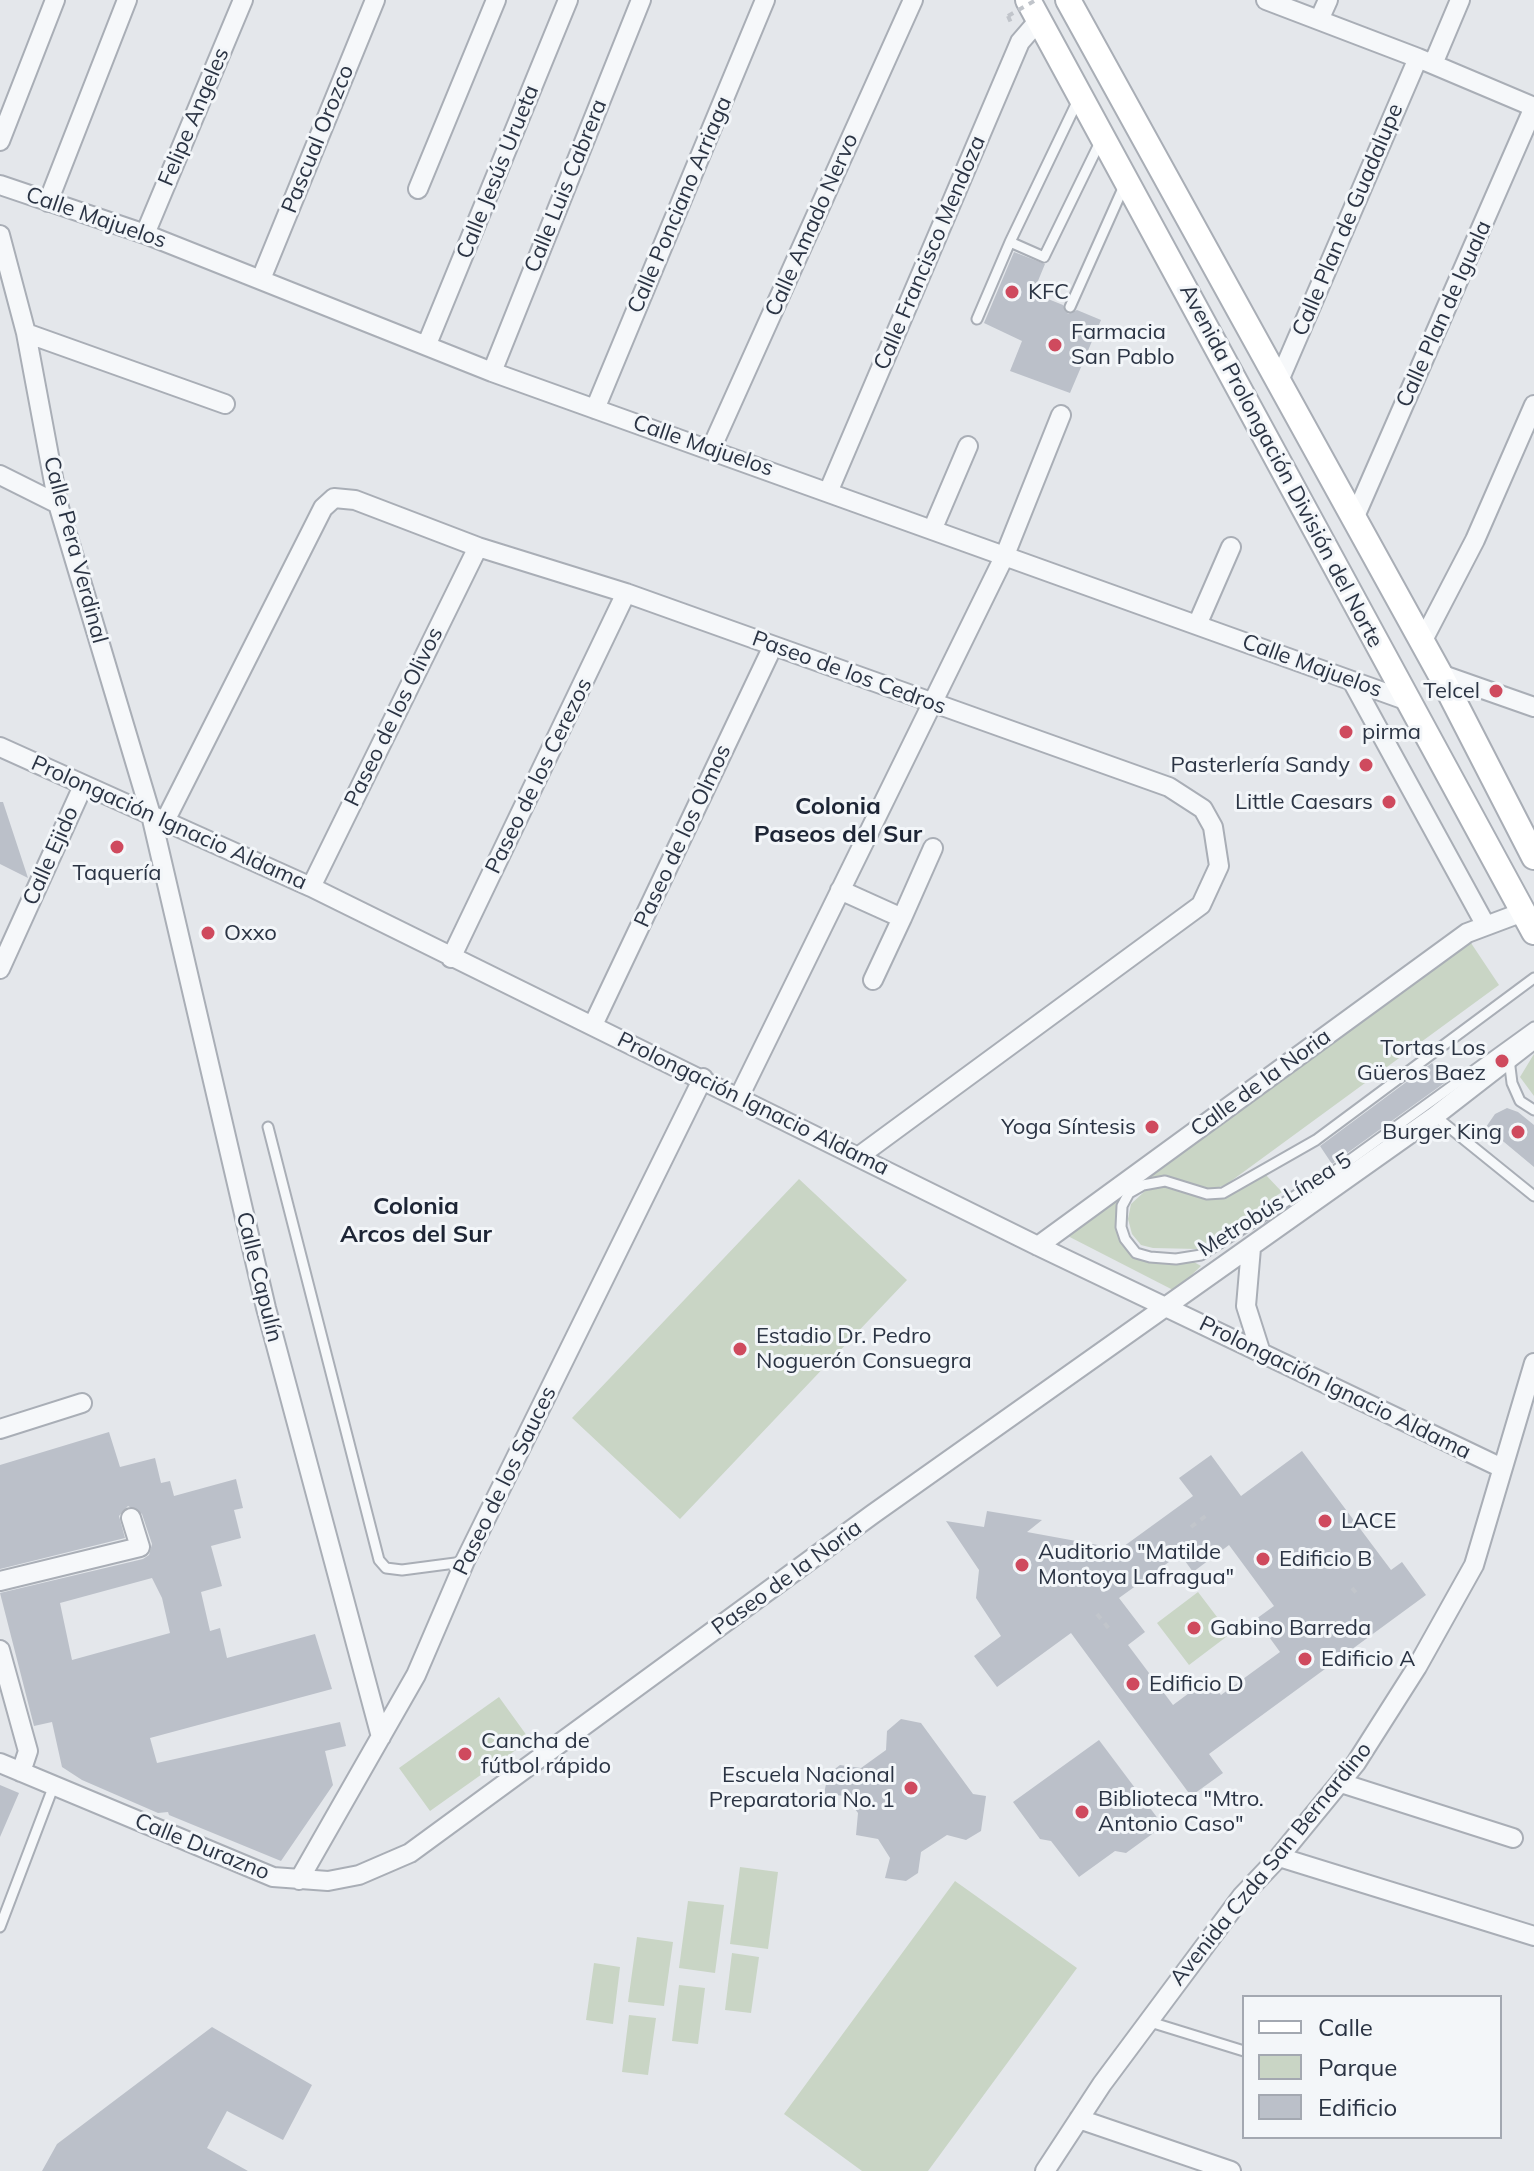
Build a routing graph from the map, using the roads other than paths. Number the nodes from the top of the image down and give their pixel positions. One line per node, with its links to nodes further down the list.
1 (55, 0): 20 (street)
2 (127, 0): 24 (street)
3 (243, 0): 25 (street, Felipe Angeles)
4 (375, 0): 28 (street, Pascual Orozco)
5 (496, 0): 23 (street)
6 (568, 0): 32 (street, Calle Jesús Urueta)
7 (641, 0): 33 (street, Calle Luis Cabrera)
8 (765, 0): 37 (street, Calle Ponciano Arriaga)
9 (913, 0): 40 (street, Calle Amado Nervo)
10 (1068, 0): 34 (main road, Avenida Prolongación División del Norte)
11 (1266, 0): 15 (street)
12 (1328, 0): 15 (street)
13 (1460, 0): 16 (street, Calle Plan de Guadalupe)
14 (1034, 7): 17 (main road, Avenida Prolongación División del Norte); 42 (street, Calle Francisco Mendoza)
15 (1319, 20): 16 (street)
16 (1425, 61): 18 (street); 34 (street, Calle Plan de Guadalupe)
17 (1080, 96): 19 (main road, Avenida Prolongación División del Norte); 27 (lane)
18 (1534, 107): 44 (street, Calle Plan de Iguala)
19 (1102, 137): 21 (main road, Avenida Prolongación División del Norte); 27 (lane)
20 (0, 141)
21 (1126, 181): 29 (lane); 55 (main road, Avenida Prolongación División del Norte)
22 (0, 185): 24 (street, Calle Majuelos)
23 (418, 189)
24 (48, 202): 25 (street, Calle Majuelos)
25 (145, 234): 28 (street, Calle Majuelos)
26 (0, 235): 31 (street, Calle Pera Verdinal)
27 (1010, 242): 30 (lane)
28 (261, 279): 32 (street, Calle Majuelos)
29 (1070, 307)
30 (977, 319)
31 (26, 333): 35 (street); 43 (street, Calle Pera Verdinal)
32 (427, 344): 33 (street, Calle Majuelos)
33 (492, 372): 37 (street, Calle Majuelos)
34 (1278, 383): 44 (main road, Avenida Prolongación División del Norte)
35 (225, 404)
36 (1534, 405): 51 (street)
37 (595, 409): 40 (street, Calle Majuelos)
38 (1061, 415): 48 (street)
39 (968, 446): 45 (street)
40 (711, 449): 42 (street, Calle Majuelos)
41 (0, 475): 43 (street)
42 (829, 490): 45 (street, Calle Majuelos)
43 (58, 504): 60 (street, Calle Pera Verdinal)
44 (1353, 521): 51 (main road, Avenida Prolongación División del Norte)
45 (933, 528): 48 (street, Calle Majuelos)
46 (478, 547): 49 (street, Paseo de los Cedros); 60 (street, Paseo de los Cedros); 63 (street, Paseo de los Olivos)
47 (1231, 547): 50 (street)
48 (1005, 555): 50 (street, Calle Majuelos); 56 (street)
49 (626, 593): 52 (street, Paseo de los Cedros); 68 (street, Paseo de los Cerezos)
50 (1197, 625): 54 (street, Calle Majuelos)
51 (1422, 642): 53 (main road, Avenida Prolongación División del Norte)
52 (773, 646): 56 (street, Paseo de los Cedros); 72 (street, Paseo de los Olmos)
53 (1440, 674): 57 (street); 62 (main road, Avenida Prolongación División del Norte)
54 (1352, 681): 55 (street, Calle Majuelos); 67 (street)
55 (1408, 701): 66 (main road, Avenida Prolongación División del Norte)
56 (933, 704): 64 (street); 81 (street, Paseo de los Cedros)
57 (1534, 707)
58 (0, 747): 59 (street, Prolongación Ignacio Aldama)
59 (83, 786): 60 (street, Prolongación Ignacio Aldama); 69 (street, Calle Ejido)
60 (158, 818): 63 (street, Prolongación Ignacio Aldama); 95 (street, Calle Capulín)
61 (933, 848): 65 (street)
62 (1534, 857)
63 (311, 887): 68 (street, Prolongación Ignacio Aldama)
64 (840, 890): 65 (street); 77 (street)
65 (902, 918): 71 (street)
66 (1528, 922): 67 (street, Calle de la Noria)
67 (1485, 924): 83 (street, Calle de la Noria)
68 (451, 958): 72 (street, Prolongación Ignacio Aldama)
69 (0, 969)
70 (1534, 978): 73 (lane, Metrobús Línea 5)
71 (873, 980)
72 (593, 1025): 76 (street, Prolongación Ignacio Aldama)
73 (1534, 1027)
74 (1534, 1039): 75 (street)
75 (1509, 1058): 78 (lane); 79 (street)
76 (703, 1078): 77 (street, Prolongación Ignacio Aldama); 92 (street, Paseo de los Sauces)
77 (739, 1097): 81 (street, Prolongación Ignacio Aldama)
78 (1534, 1110)
79 (1435, 1116): 82 (lane); 84 (street)
80 (268, 1127): 92 (lane)
81 (858, 1157): 83 (street, Prolongación Ignacio Aldama)
82 (1533, 1193)
83 (1038, 1246): 85 (street, Prolongación Ignacio Aldama)
84 (1251, 1248): 85 (street); 86 (street)
85 (1167, 1307): 86 (street, Prolongación Ignacio Aldama); 101 (street, Paseo de la Noria)
86 (1260, 1350): 90 (street, Prolongación Ignacio Aldama)
87 (1534, 1363): 90 (street, Avenida Czda San Bernardino)
88 (82, 1403): 89 (street)
89 (0, 1429)
90 (1502, 1468): 98 (street, Avenida Czda San Bernardino)
91 (131, 1518): 93 (street)
92 (465, 1561): 95 (street, Paseo de los Sauces)
93 (0, 1581)
94 (0, 1650): 97 (street)
95 (381, 1737): 103 (street, Paseo de los Sauces)
96 (0, 1763): 97 (street, Calle Durazno)
97 (21, 1772): 99 (street, Calle Durazno)
98 (1341, 1783): 100 (street); 102 (street, Avenida Czda San Bernardino)
99 (54, 1785): 103 (street, Calle Durazno); 104 (lane)
100 (1513, 1838)
101 (410, 1853): 103 (street, Calle Durazno)
102 (1279, 1857): 105 (street); 106 (street, Avenida Czda San Bernardino)
103 (299, 1880)
104 (0, 1927)
105 (1534, 1936)
106 (1147, 2021): 107 (lane); 108 (street, Avenida Czda San Bernardino)
107 (1242, 2050)
108 (1079, 2119): 109 (street, Avenida Czda San Bernardino); 110 (street)
109 (1045, 2171)
110 (1231, 2171)

